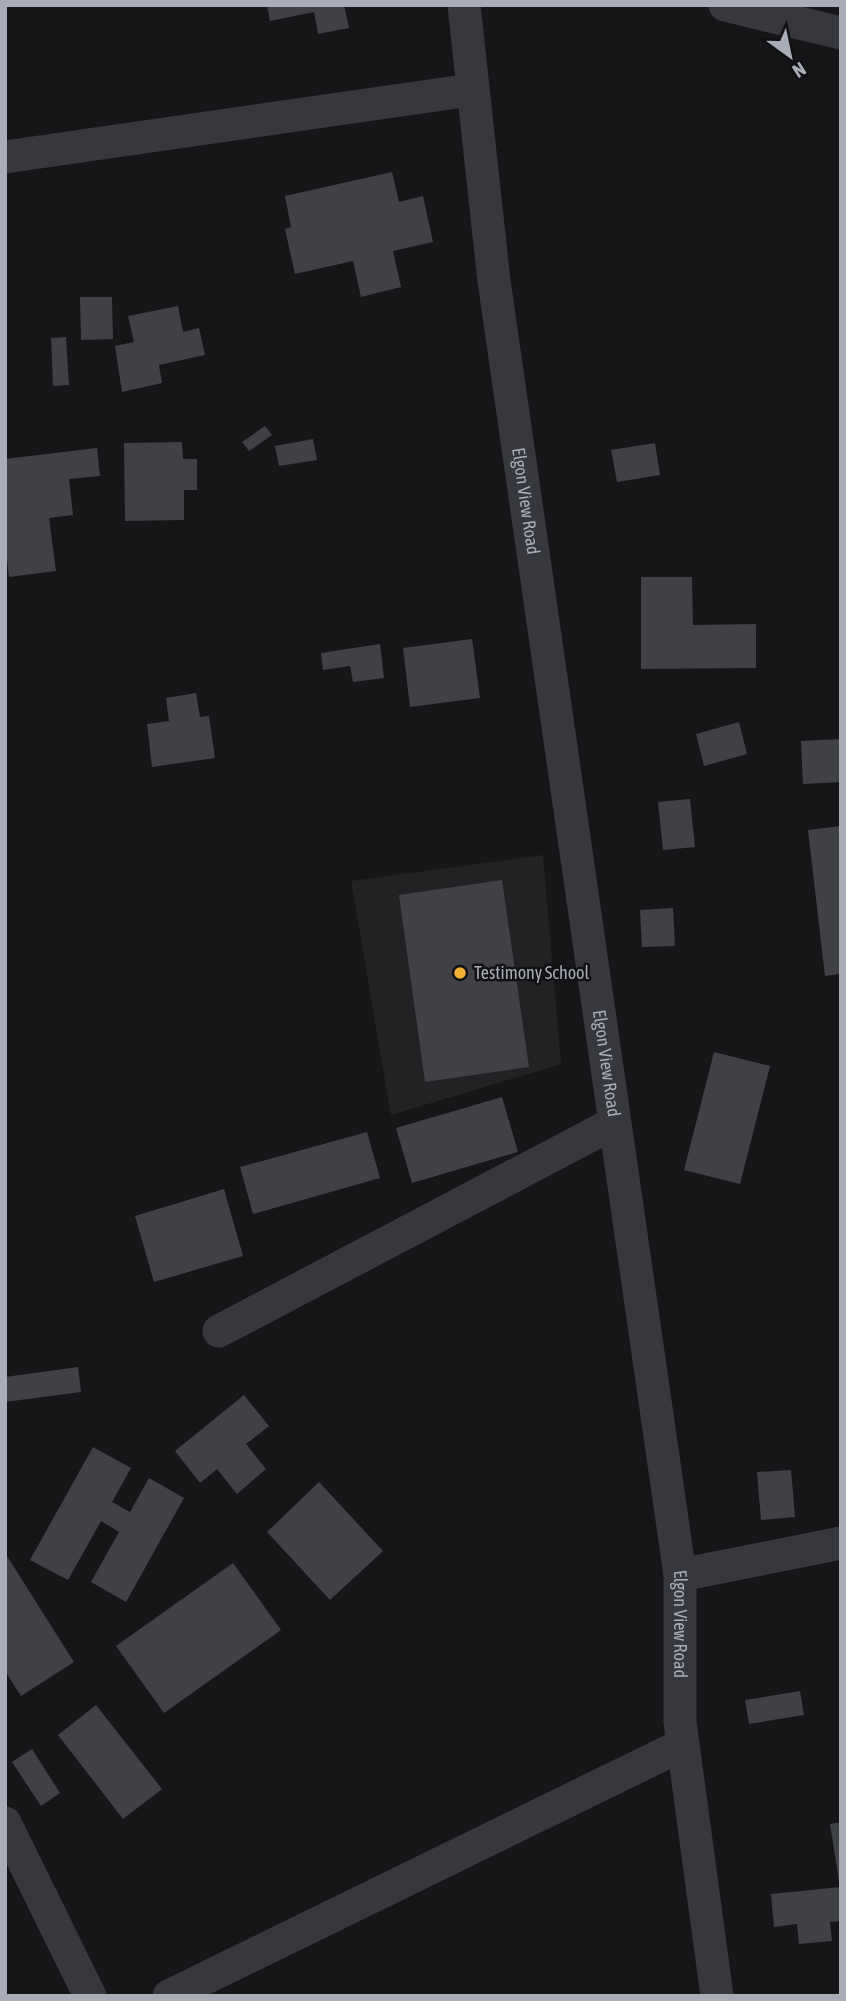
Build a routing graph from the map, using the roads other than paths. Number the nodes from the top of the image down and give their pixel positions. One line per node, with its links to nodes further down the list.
1 (464, 5): 4 (street, Elgon View Road)
2 (725, 5): 3 (street)
3 (841, 33)
4 (471, 90): 5 (street); 6 (street, Elgon View Road)
5 (5, 157)
6 (614, 1124): 7 (street); 9 (street, Elgon View Road)
7 (219, 1331)
8 (841, 1543): 9 (street)
9 (680, 1575): 10 (street, Elgon View Road)
10 (682, 1745): 13 (street); 14 (street, Elgon View Road)
11 (5, 1823): 12 (street)
12 (90, 1996)
13 (169, 1996)
14 (718, 1996)

